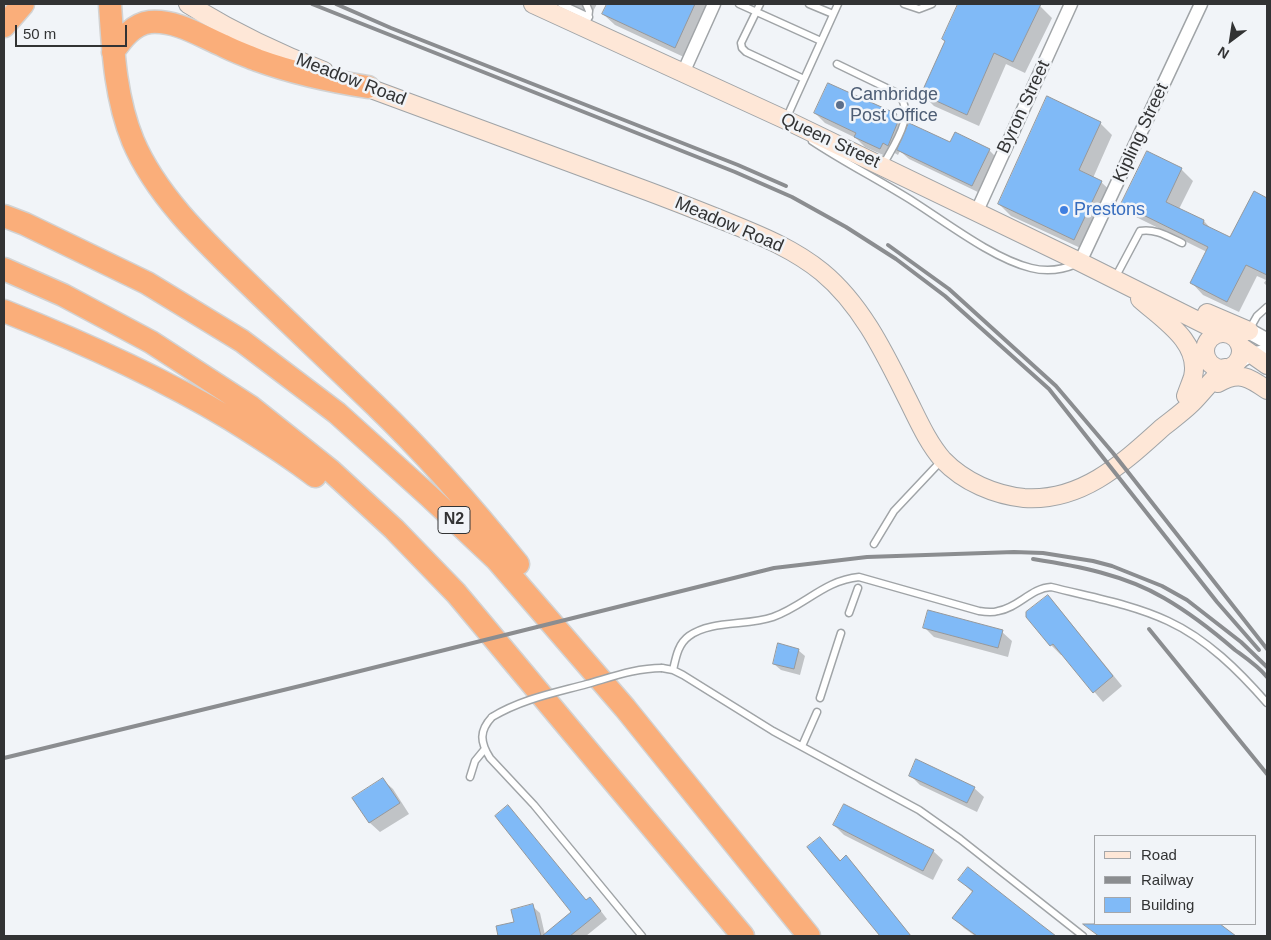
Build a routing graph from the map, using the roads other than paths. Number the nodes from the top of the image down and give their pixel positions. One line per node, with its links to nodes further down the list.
1 (23, 4): 19 (highway)
2 (110, 4): 21 (highway)
3 (188, 4): 25 (main road, Meadow Road)
4 (533, 4): 18 (main road, Queen Street)
5 (561, 4): 18 (lane)
6 (586, 4): 18 (lane)
7 (714, 4): 23 (street)
8 (739, 4): 16 (lane)
9 (760, 4): 16 (lane)
10 (809, 4): 17 (lane)
11 (838, 4): 17 (lane)
12 (904, 4): 13 (lane)
13 (932, 4)
14 (1072, 4): 28 (street, Byron Street)
15 (1201, 4): 31 (street, Kipling Street)
16 (756, 11): 20 (lane); 24 (lane)
17 (833, 14): 20 (lane)
18 (587, 22): 23 (main road, Queen Street)
19 (4, 26)
20 (821, 41): 24 (lane)
21 (113, 52): 25 (highway); 51 (highway)
22 (836, 64): 27 (lane)
23 (683, 73): 26 (main road, Queen Street)
24 (804, 79): 26 (lane)
25 (368, 87): 43 (main road, Meadow Road)
26 (786, 120): 27 (main road, Queen Street); 31 (lane)
27 (883, 166): 28 (main road, Queen Street)
28 (976, 211): 31 (main road, Queen Street)
29 (4, 216): 51 (highway, N2)
30 (1182, 243): 33 (lane)
31 (1080, 262): 33 (main road, Queen Street)
32 (4, 269): 53 (highway)
33 (1119, 281): 37 (main road, Queen Street); 37 (main road); 38 (main road, Queen Street); 42 (main road)
34 (1267, 307): 37 (lane)
35 (4, 311): 53 (highway)
36 (1267, 341): 37 (street, Queen Street)
37 (1247, 345): 38 (main road); 39 (main road)
38 (1206, 356): 39 (main road); 42 (main road, Meadow Road)
39 (1231, 366): 40 (main road); 42 (main road, Meadow Road)
40 (1267, 382)
41 (1267, 390): 42 (main road)
42 (1193, 395): 43 (main road, Meadow Road)
43 (943, 459): 44 (lane)
44 (874, 544)
45 (858, 588): 46 (lane)
46 (849, 613)
47 (842, 633): 49 (lane)
48 (673, 670): 50 (lane); 54 (lane); 55 (lane, bridge)
49 (820, 698)
50 (1267, 703)
51 (625, 708): 59 (highway, N2)
52 (817, 712): 54 (lane)
53 (573, 734): 58 (highway)
54 (802, 746): 60 (lane)
55 (484, 750): 56 (lane); 57 (lane)
56 (470, 777)
57 (642, 936)
58 (743, 936)
59 (809, 936)
60 (1083, 936)

